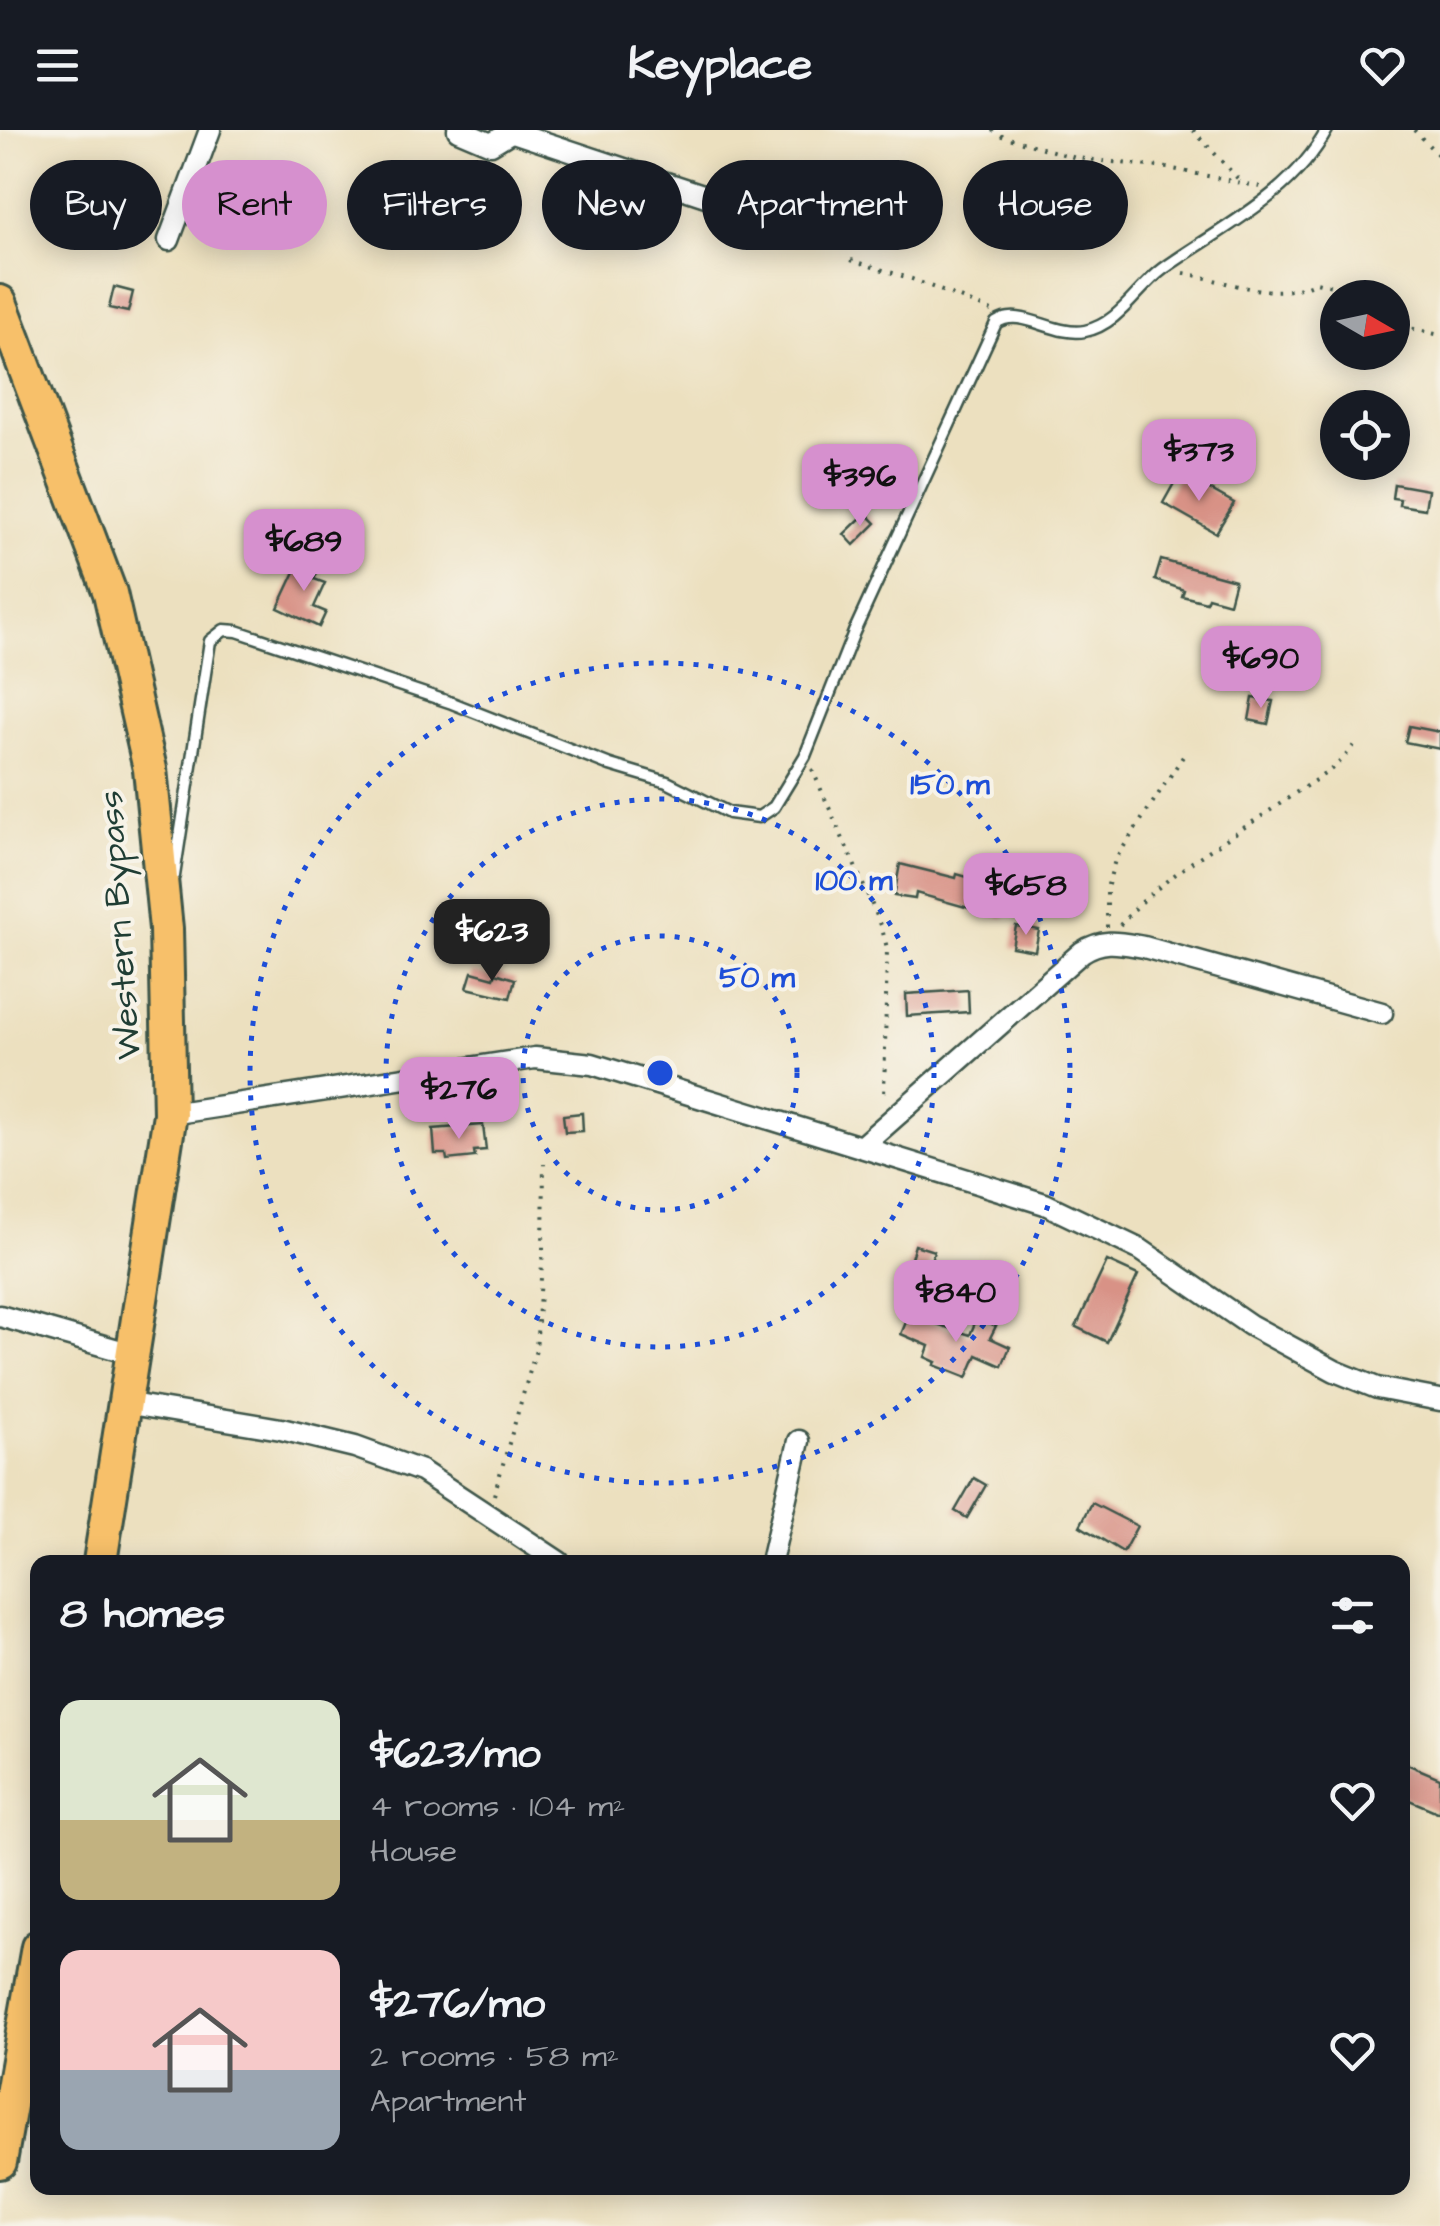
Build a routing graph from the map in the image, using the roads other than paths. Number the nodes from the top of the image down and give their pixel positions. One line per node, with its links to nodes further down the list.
1 (210, 130): 6 (street)
2 (458, 130): 4 (street)
3 (1327, 130): 8 (lane)
4 (514, 131): 5 (street)
5 (702, 194)
6 (169, 240)
7 (0, 302): 8 (main road, Western Bypass)
8 (166, 928): 10 (main road, Western Bypass)
9 (1382, 1013): 11 (street)
10 (170, 1114): 11 (street); 13 (main road, Western Bypass)
11 (862, 1146): 14 (street)
12 (0, 1316): 13 (street)
13 (132, 1354): 15 (main road, Western Bypass)
14 (1440, 1400)
15 (124, 1403): 17 (main road, Western Bypass); 18 (street)
16 (800, 1441): 19 (street)
17 (101, 1555)
18 (549, 1555)
19 (773, 1555)
20 (30, 1992): 21 (main road)
21 (0, 2162)

